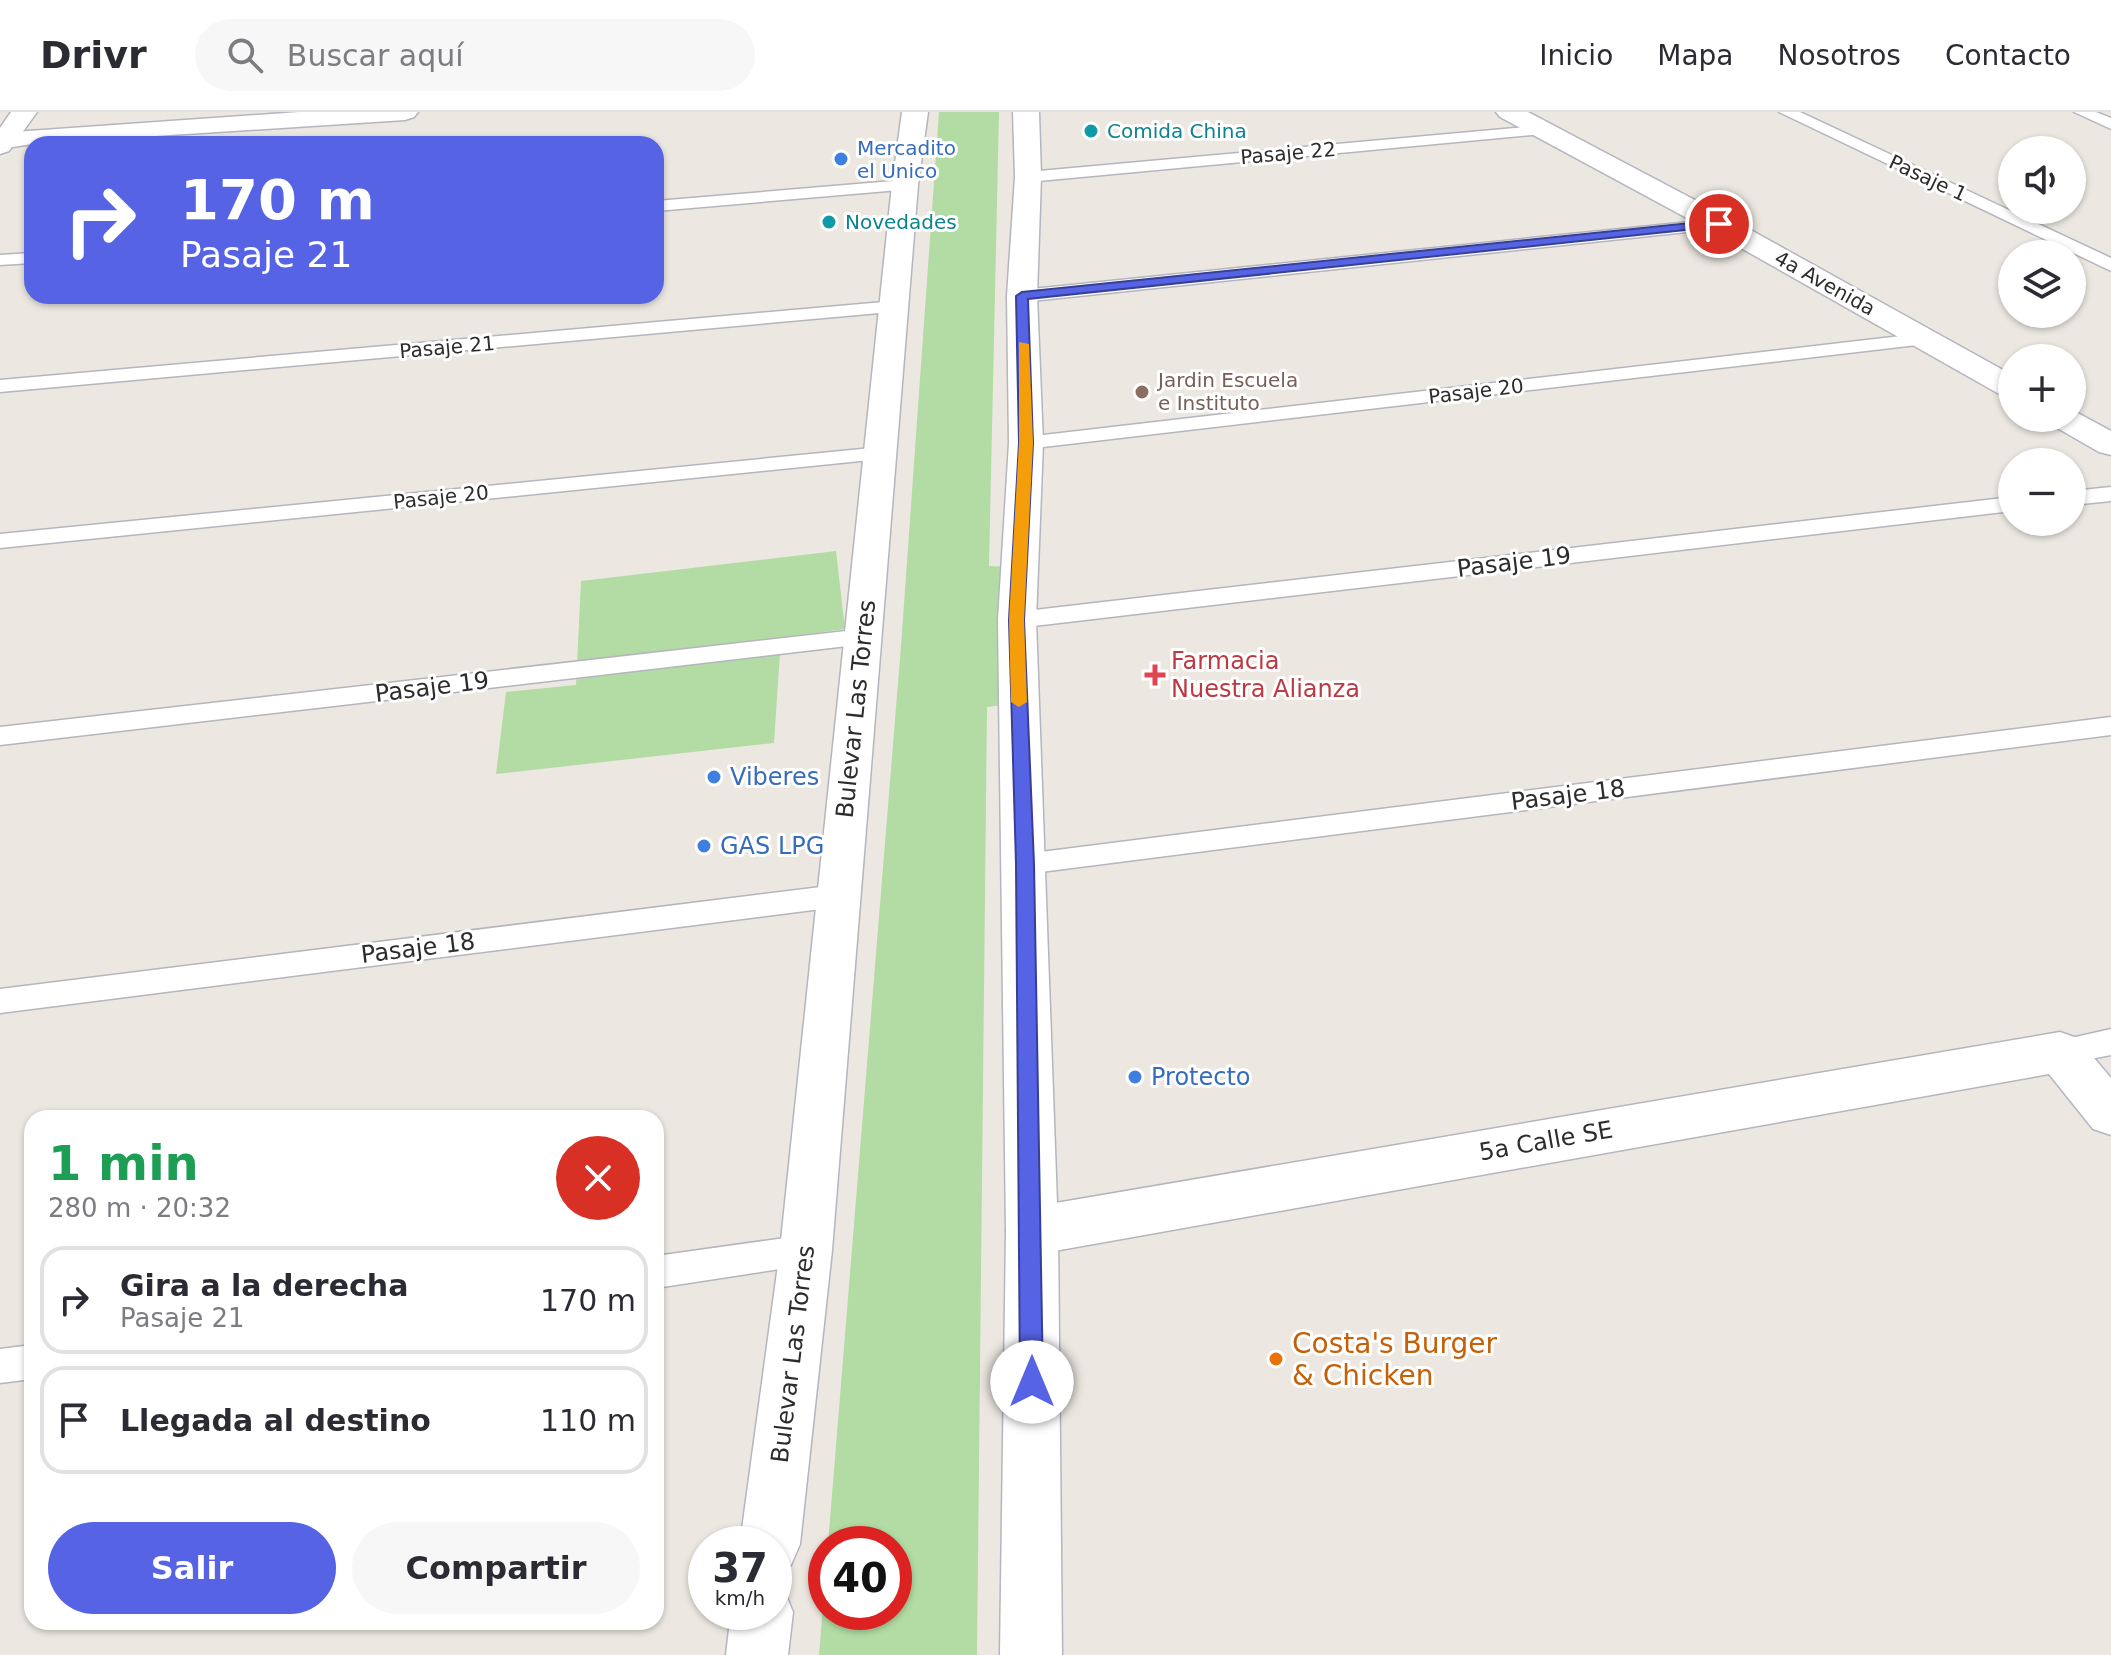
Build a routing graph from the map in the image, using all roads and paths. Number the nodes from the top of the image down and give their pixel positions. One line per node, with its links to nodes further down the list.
1 (24, 112): 12 (street)
2 (405, 112): 10 (street)
3 (915, 112): 14 (street, Bulevar Las Torres)
4 (1026, 112): 13 (street)
5 (1509, 112): 9 (street, 4a Avenida)
6 (1787, 112): 19 (lane, Pasaje 1)
7 (2082, 112): 8 (lane)
8 (2111, 124)
9 (1547, 130): 13 (lane, Pasaje 22); 16 (street, 4a Avenida)
10 (92, 136)
11 (24, 141): 12 (street)
12 (1, 143)
13 (1028, 177): 20 (street)
14 (905, 185): 15 (lane); 21 (street, Bulevar Las Torres)
15 (664, 205)
16 (1719, 224): 20 (lane); 22 (street, 4a Avenida)
17 (24, 258): 18 (lane)
18 (0, 260)
19 (2111, 265)
20 (1022, 296): 26 (street)
21 (895, 307): 24 (lane, Pasaje 21); 28 (street, Bulevar Las Torres)
22 (1927, 339): 23 (street, 4a Avenida); 26 (lane, Pasaje 20)
23 (1998, 380)
24 (0, 386)
25 (2086, 431): 27 (street)
26 (1026, 443): 33 (street)
27 (2111, 445)
28 (882, 453): 32 (lane, Pasaje 20); 34 (street, Bulevar Las Torres)
29 (2111, 494): 30 (lane)
30 (2086, 497)
31 (1998, 506): 33 (lane, Pasaje 19)
32 (0, 541)
33 (1017, 620): 37 (street)
34 (864, 637): 36 (lane, Pasaje 19); 38 (street, Bulevar Las Torres)
35 (2111, 726): 37 (lane, Pasaje 18)
36 (0, 736)
37 (1025, 864): 43 (street)
38 (837, 896): 39 (lane, Pasaje 18); 44 (street, Bulevar Las Torres)
39 (0, 1001)
40 (2111, 1042): 41 (lane)
41 (2060, 1052): 42 (street); 43 (street, 5a Calle SE)
42 (2111, 1114)
43 (1032, 1231): 51 (street)
44 (806, 1250): 45 (lane); 48 (street, Bulevar Las Torres)
45 (664, 1271)
46 (24, 1363): 47 (lane)
47 (0, 1366)
48 (772, 1526)
49 (760, 1630): 50 (street)
50 (757, 1655)
51 (1031, 1655)

